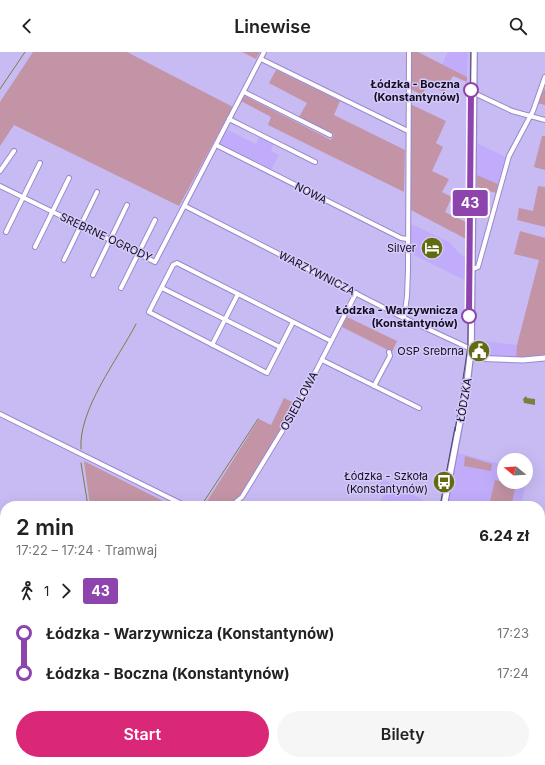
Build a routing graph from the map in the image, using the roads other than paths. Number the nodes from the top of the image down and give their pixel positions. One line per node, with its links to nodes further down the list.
1 (264, 52): 4 (street)
2 (409, 52): 11 (street)
3 (474, 52): 7 (main road, ŁÓDZKA)
4 (261, 59): 6 (street); 11 (street)
5 (545, 77): 8 (street)
6 (244, 92): 9 (street); 12 (street)
7 (474, 93): 8 (street); 33 (main road, ŁÓDZKA)
8 (530, 116): 10 (street); 33 (street)
9 (229, 119): 13 (street); 15 (street)
10 (545, 120)
11 (408, 131): 28 (street)
12 (330, 135)
13 (216, 145): 23 (street); 28 (street, NOWA)
14 (14, 151): 17 (street)
15 (315, 162)
16 (40, 163): 21 (street)
17 (0, 171)
18 (68, 178): 24 (street)
19 (0, 186): 21 (street, SREBRNE OGRODY)
20 (97, 192): 26 (street)
21 (23, 197): 24 (street, SREBRNE OGRODY); 27 (street)
22 (126, 206): 29 (street)
23 (185, 206): 31 (street, SREBRNE OGRODY); 37 (street, WARZYWNICZA)
24 (52, 212): 26 (street, SREBRNE OGRODY); 30 (street)
25 (155, 220): 31 (street)
26 (80, 226): 29 (street, SREBRNE OGRODY); 32 (street)
27 (6, 232)
28 (407, 239): 39 (street)
29 (110, 240): 31 (street, SREBRNE OGRODY); 34 (street)
30 (35, 247)
31 (138, 254): 35 (street)
32 (64, 260)
33 (473, 269): 45 (main road, ŁÓDZKA)
34 (93, 275)
35 (121, 288)
36 (162, 288): 38 (street); 40 (street); 43 (street)
37 (356, 293): 39 (street, WARZYWNICZA); 42 (street, OSIEDLOWA)
38 (238, 294): 40 (street); 41 (street)
39 (404, 318): 45 (street, WARZYWNICZA)
40 (225, 320): 43 (street); 44 (street)
41 (293, 322): 42 (street); 44 (street)
42 (331, 341): 49 (street, OSIEDLOWA)
43 (212, 345): 44 (street)
44 (280, 347)
45 (471, 349): 47 (main road, ŁÓDZKA)
46 (389, 352): 50 (street)
47 (470, 358): 48 (street); 55 (main road, ŁÓDZKA)
48 (545, 358)
49 (322, 360): 50 (street); 54 (street, OSIEDLOWA)
50 (374, 386): 51 (street)
51 (419, 408)
52 (0, 414): 53 (street)
53 (176, 501)
54 (236, 501)
55 (445, 501)

